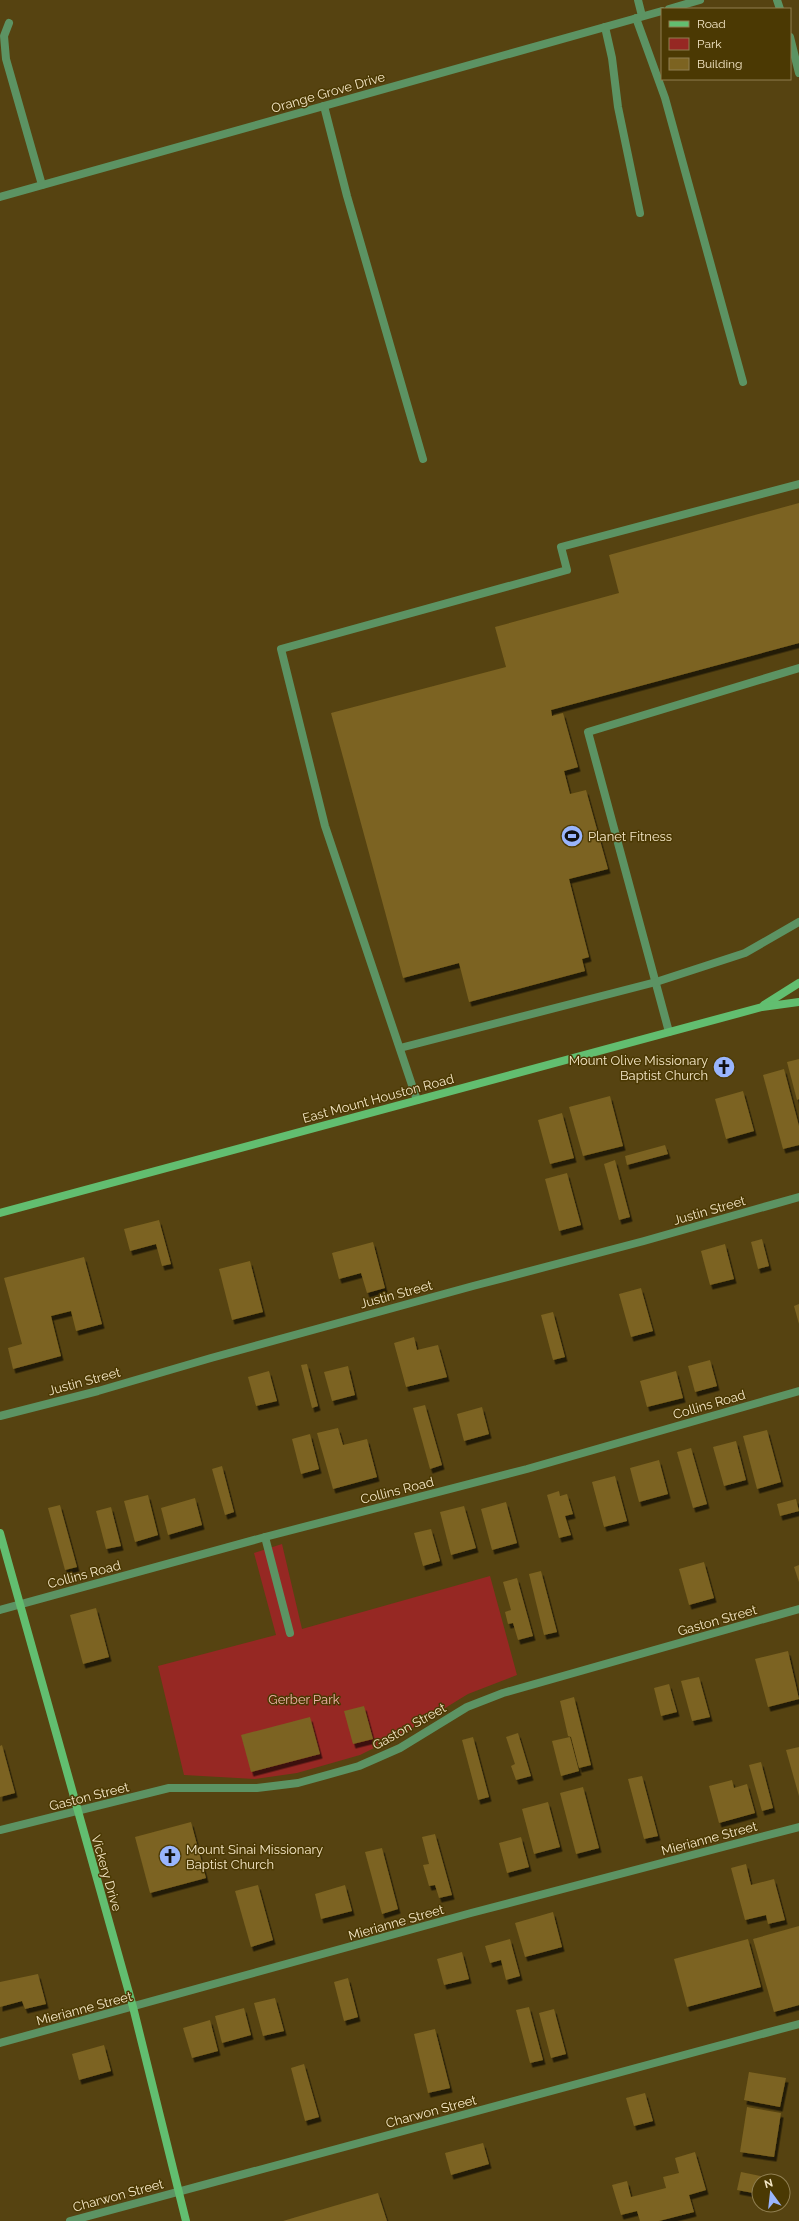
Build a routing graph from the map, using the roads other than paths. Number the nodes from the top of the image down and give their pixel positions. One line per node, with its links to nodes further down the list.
1 (638, 0): 5 (street)
2 (700, 0): 3 (street)
3 (672, 8)
4 (661, 11): 5 (street, Orange Grove Drive)
5 (639, 17): 7 (street, Orange Grove Drive); 14 (street)
6 (9, 23): 11 (street)
7 (605, 27): 10 (street, Orange Grove Drive); 13 (street)
8 (791, 42): 9 (street)
9 (799, 72)
10 (324, 106): 11 (street, Orange Grove Drive); 15 (street)
11 (42, 185): 12 (street, Orange Grove Drive)
12 (0, 197)
13 (640, 213)
14 (743, 382)
15 (423, 459)
16 (799, 484): 24 (street)
17 (799, 668): 19 (street)
18 (799, 922): 19 (street)
19 (656, 982): 23 (street); 24 (street)
20 (799, 983): 22 (street, East Mount Houston Road)
21 (799, 1002): 22 (street, East Mount Houston Road)
22 (762, 1007): 23 (street, East Mount Houston Road)
23 (669, 1032): 25 (street, East Mount Houston Road)
24 (400, 1048): 25 (street)
25 (417, 1100): 27 (street, East Mount Houston Road)
26 (799, 1197): 29 (street, Justin Street)
27 (0, 1213)
28 (799, 1391): 31 (street, Collins Road)
29 (0, 1416)
30 (0, 1533): 32 (street, Vickery Drive)
31 (265, 1537): 32 (street, Collins Road); 35 (street)
32 (20, 1605): 34 (street, Collins Road); 36 (street, Vickery Drive)
33 (799, 1609): 36 (street, Gaston Street)
34 (0, 1610)
35 (290, 1633)
36 (77, 1811): 38 (street, Gaston Street); 39 (street, Vickery Drive)
37 (799, 1827): 39 (street, Mierianne Street)
38 (0, 1830)
39 (133, 2007): 41 (street, Mierianne Street); 42 (street, Vickery Drive)
40 (799, 2024): 42 (street, Charwon Street)
41 (0, 2043)
42 (180, 2191): 43 (street, Charwon Street); 44 (street, Vickery Drive)
43 (70, 2221)
44 (186, 2221)

